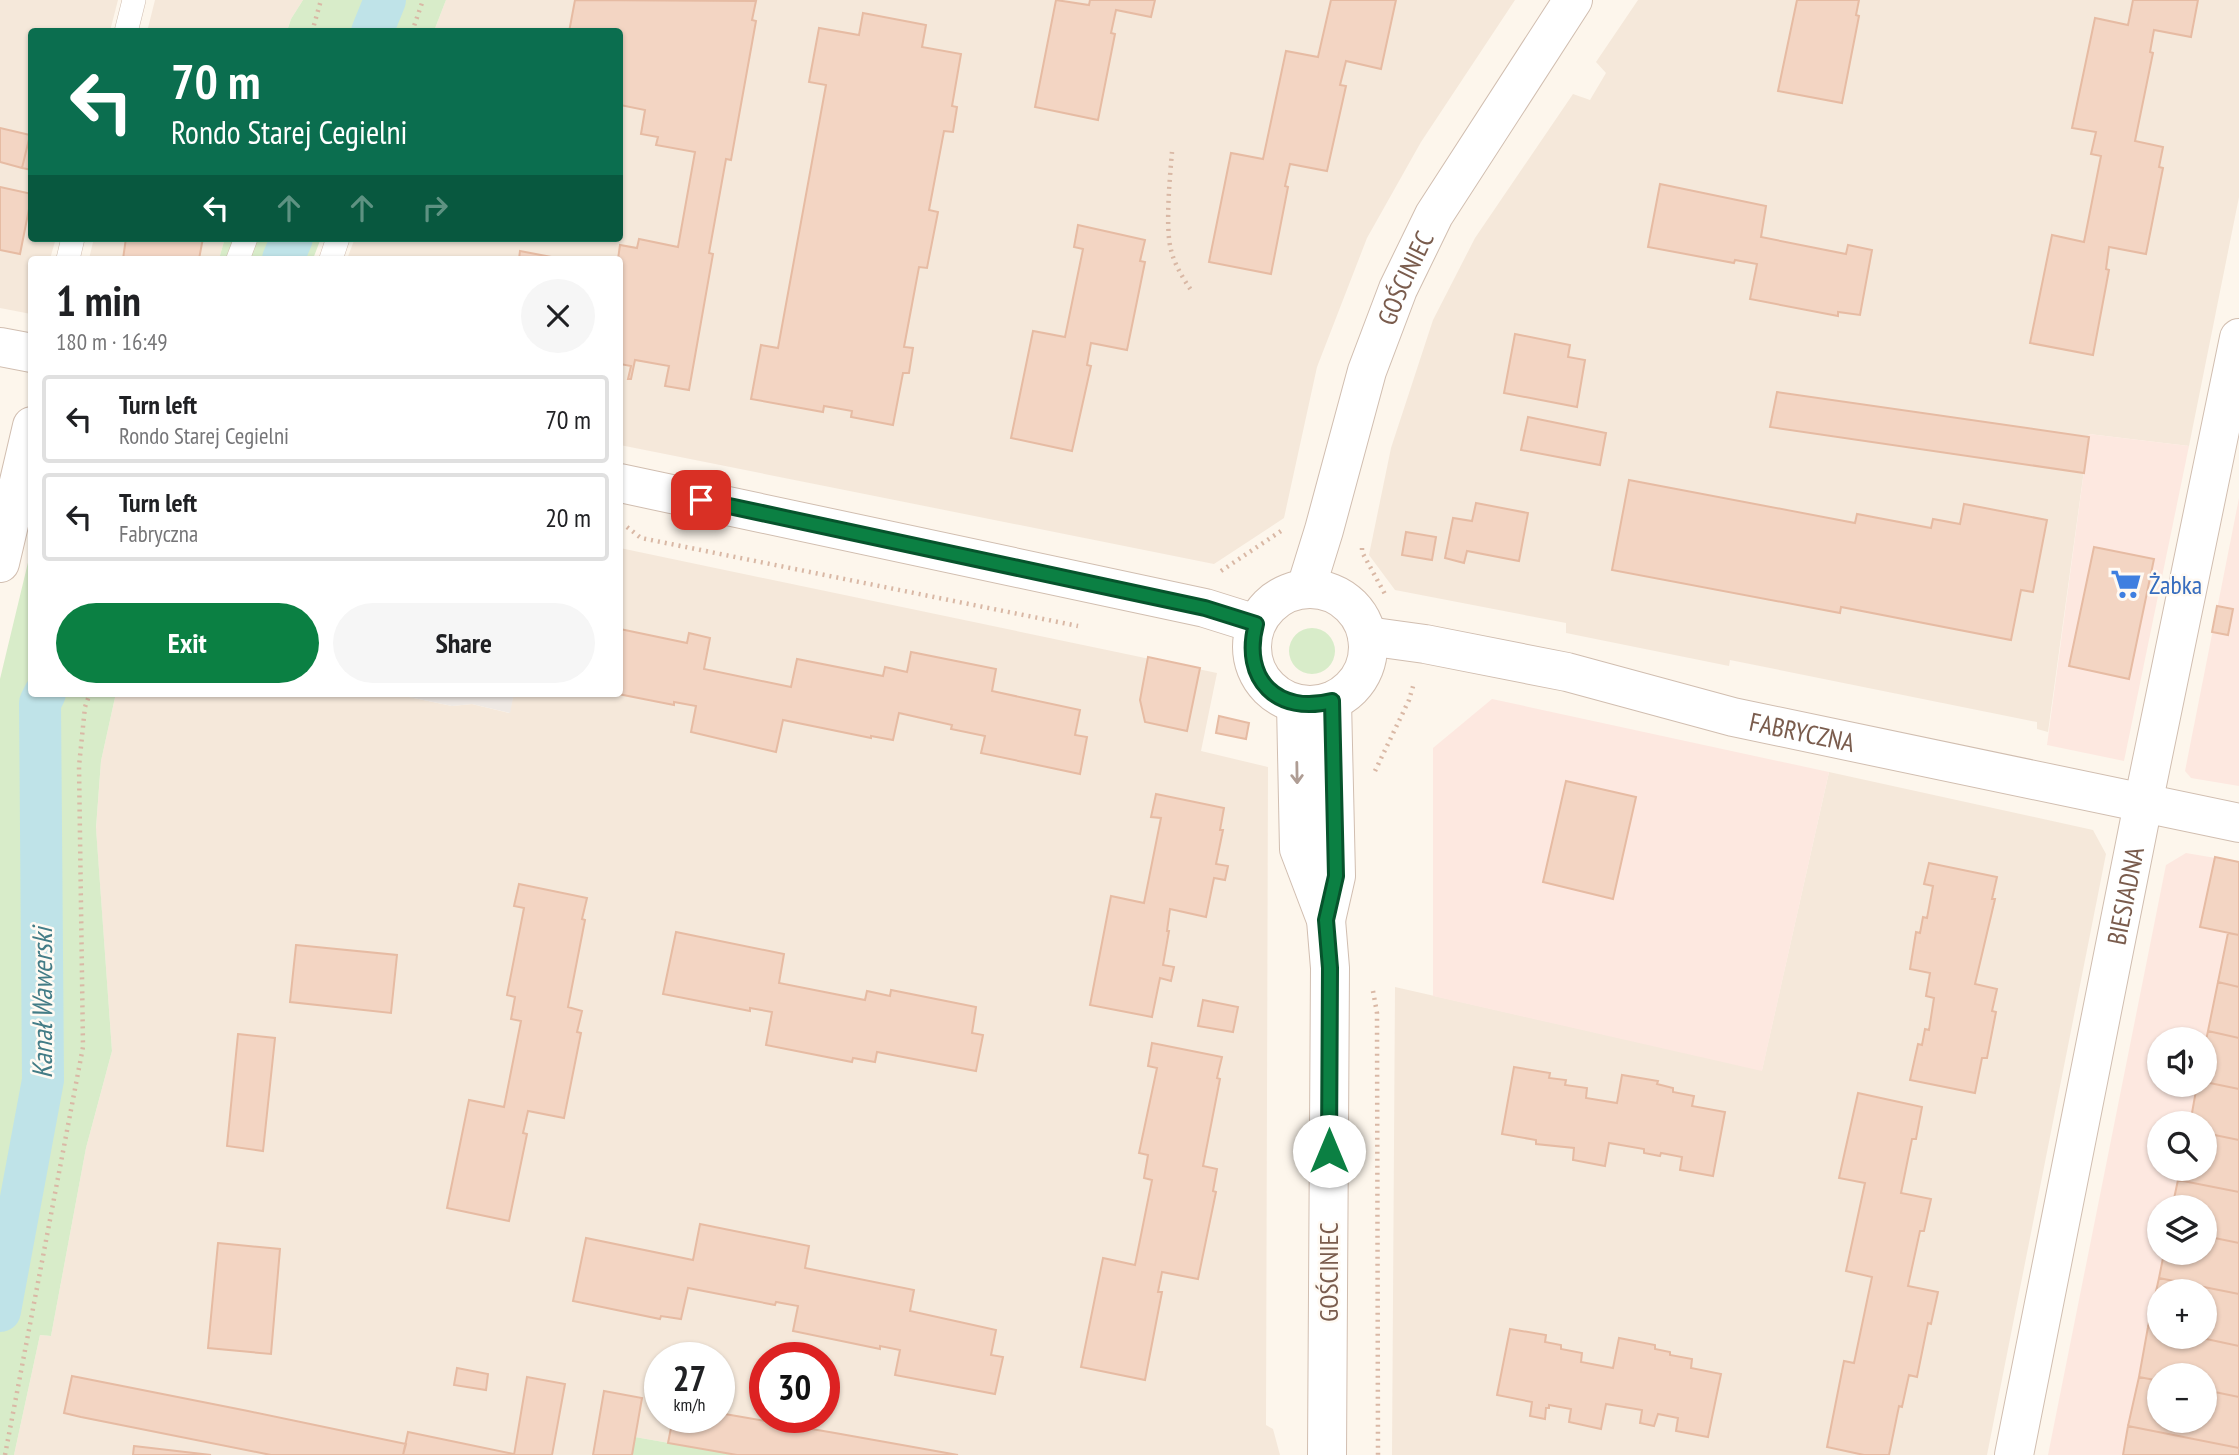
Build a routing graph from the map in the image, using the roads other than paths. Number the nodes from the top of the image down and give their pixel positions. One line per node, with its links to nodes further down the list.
1 (134, 0): 3 (lane)
2 (1573, 0): 10 (street, GOŚCINIEC)
3 (127, 28)
4 (2239, 338): 14 (street, BIESIADNA)
5 (0, 347): 6 (street)
6 (28, 352)
7 (28, 443): 9 (street)
8 (623, 484): 11 (street)
9 (0, 563)
10 (1306, 589): 11 (street); 12 (street)
11 (1256, 624): 13 (street)
12 (1367, 636): 13 (street); 14 (street, FABRYCZNA)
13 (1314, 703): 16 (street, GOŚCINIEC)
14 (2143, 804): 15 (street, FABRYCZNA); 17 (street, BIESIADNA)
15 (2239, 823)
16 (1327, 1455)
17 (2014, 1455)

